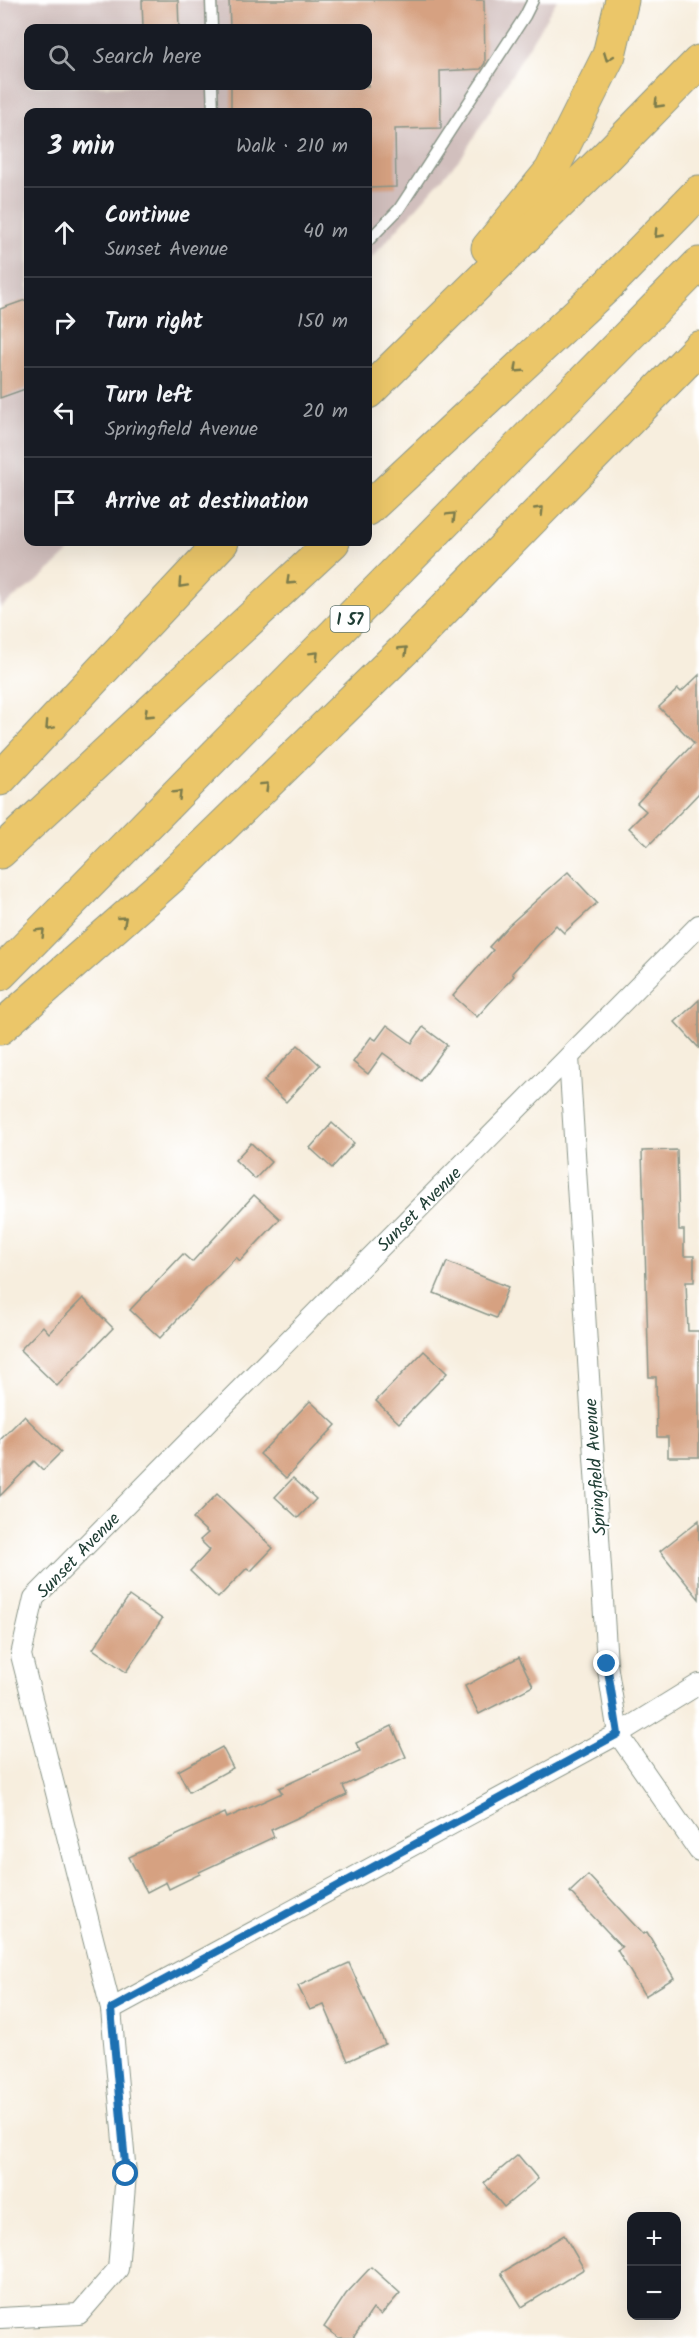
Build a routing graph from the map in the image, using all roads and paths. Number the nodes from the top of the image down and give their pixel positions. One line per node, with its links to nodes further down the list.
1 (211, 0): 4 (lane)
2 (532, 0): 9 (lane)
3 (622, 0): 13 (highway, one-way to 13)
4 (212, 24)
5 (699, 62): 14 (highway, one-way to 14)
6 (212, 90): 7 (lane)
7 (213, 108)
8 (699, 192): 16 (highway, one-way to 16)
9 (372, 238)
10 (699, 264): 22 (highway, I 57, one-way to 10)
11 (699, 348): 15 (highway)
12 (699, 357): 15 (highway)
13 (372, 388)
14 (372, 388)
15 (649, 399): 23 (highway, one-way to 15)
16 (372, 505)
17 (218, 546): 19 (highway, one-way to 19)
18 (329, 546): 20 (highway, one-way to 20)
19 (0, 779)
20 (0, 852)
21 (699, 925): 24 (street, Sunset Avenue)
22 (0, 974)
23 (0, 1028)
24 (569, 1057): 26 (street, Springfield Avenue); 28 (street, Sunset Avenue)
25 (699, 1684): 26 (street)
26 (618, 1734): 27 (street, Springfield Avenue); 28 (street)
27 (699, 1851)
28 (111, 2009): 29 (street, Sunset Avenue)
29 (0, 2318)

